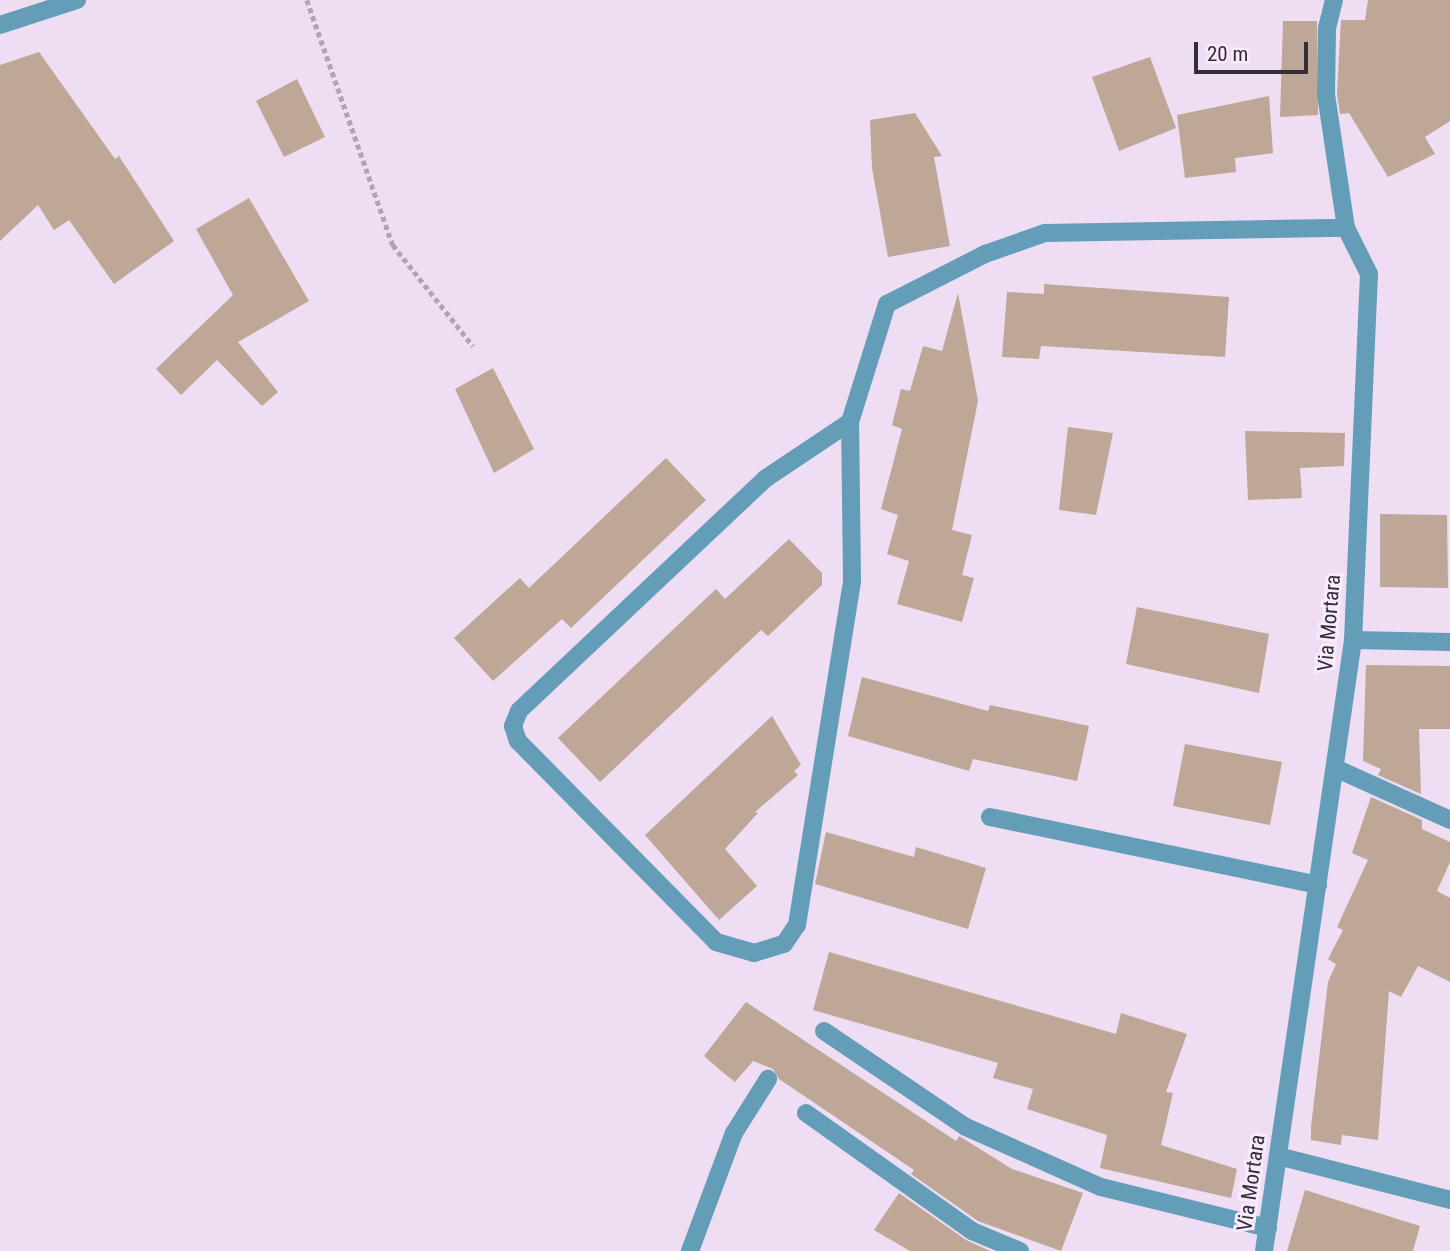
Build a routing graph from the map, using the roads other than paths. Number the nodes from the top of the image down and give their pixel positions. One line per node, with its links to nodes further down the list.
1 (77, 0): 3 (street)
2 (1334, 0): 4 (street, Via Mortara)
3 (0, 25)
4 (1346, 228): 5 (street); 6 (street, Via Mortara)
5 (850, 422): 5 (street)
6 (1353, 640): 7 (street); 8 (street, Via Mortara)
7 (1450, 642)
8 (1335, 768): 10 (street); 11 (street, Via Mortara)
9 (990, 817): 11 (street)
10 (1450, 820)
11 (1318, 885): 15 (street, Via Mortara)
12 (824, 1031): 17 (street)
13 (768, 1079): 18 (street)
14 (806, 1113): 19 (street)
15 (1278, 1156): 16 (street); 17 (street, Via Mortara)
16 (1450, 1200)
17 (1268, 1228): 20 (street, Via Mortara)
18 (690, 1251)
19 (1020, 1251)
20 (1264, 1251)

